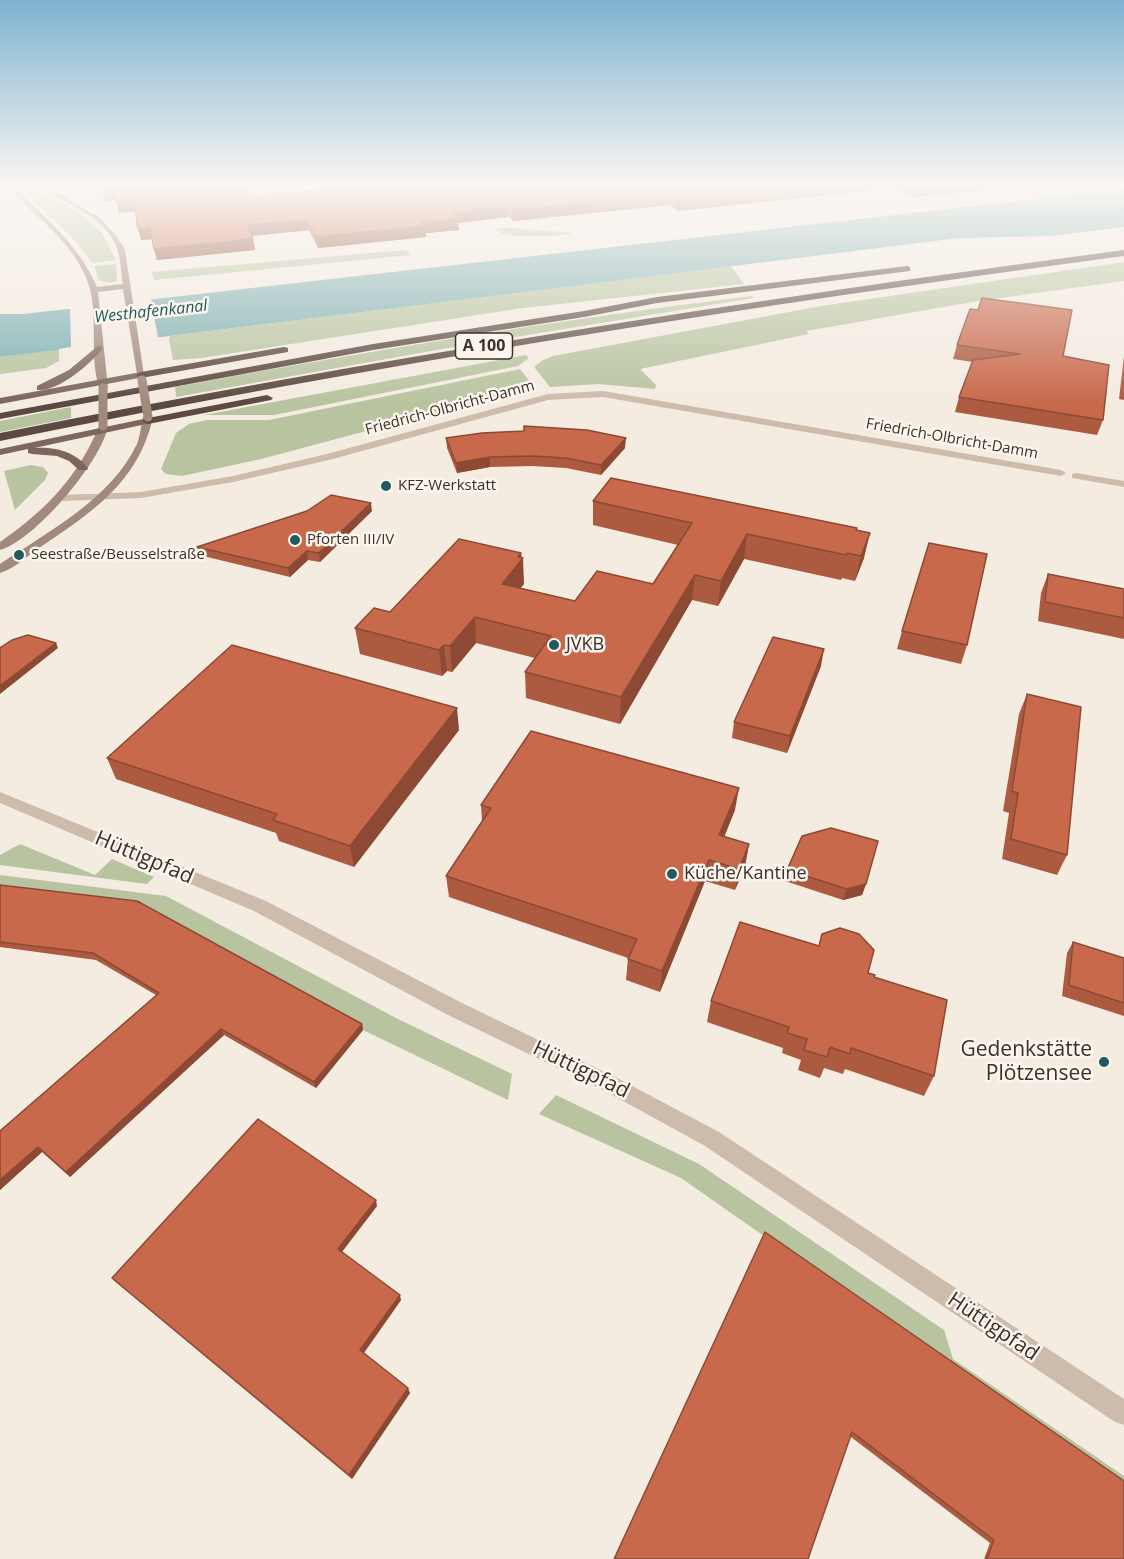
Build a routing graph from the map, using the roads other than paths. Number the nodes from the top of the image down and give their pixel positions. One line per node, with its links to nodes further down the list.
1 (80, 259): 6 (main road)
2 (123, 259): 5 (main road)
3 (1082, 259): 7 (highway, A 100)
4 (916, 268): 8 (highway, A 100)
5 (128, 286): 6 (main road); 12 (main road)
6 (94, 290): 11 (main road)
7 (792, 298): 14 (highway); 20 (highway, A 100)
8 (657, 300): 9 (highway); 17 (highway, A 100)
9 (562, 306)
10 (300, 347): 12 (highway)
11 (99, 348): 13 (main road); 16 (main road)
12 (141, 378): 13 (main road); 18 (main road, bridge)
13 (102, 385): 16 (main road); 19 (main road, bridge)
14 (306, 390)
15 (283, 395): 18 (highway)
16 (0, 401)
17 (0, 416)
18 (148, 419): 19 (main road); 26 (main road)
19 (103, 428): 21 (main road); 22 (main road)
20 (0, 437)
21 (0, 452): 22 (main road)
22 (83, 468): 27 (main road)
23 (1061, 473): 26 (street, Friedrich-Olbricht-Damm)
24 (1076, 476): 25 (street)
25 (1124, 484)
26 (104, 496): 27 (street, Friedrich-Olbricht-Damm); 29 (main road)
27 (62, 498): 28 (main road)
28 (0, 547)
29 (0, 568)
30 (0, 797): 31 (street, Hüttigpfad)
31 (1124, 1413)

